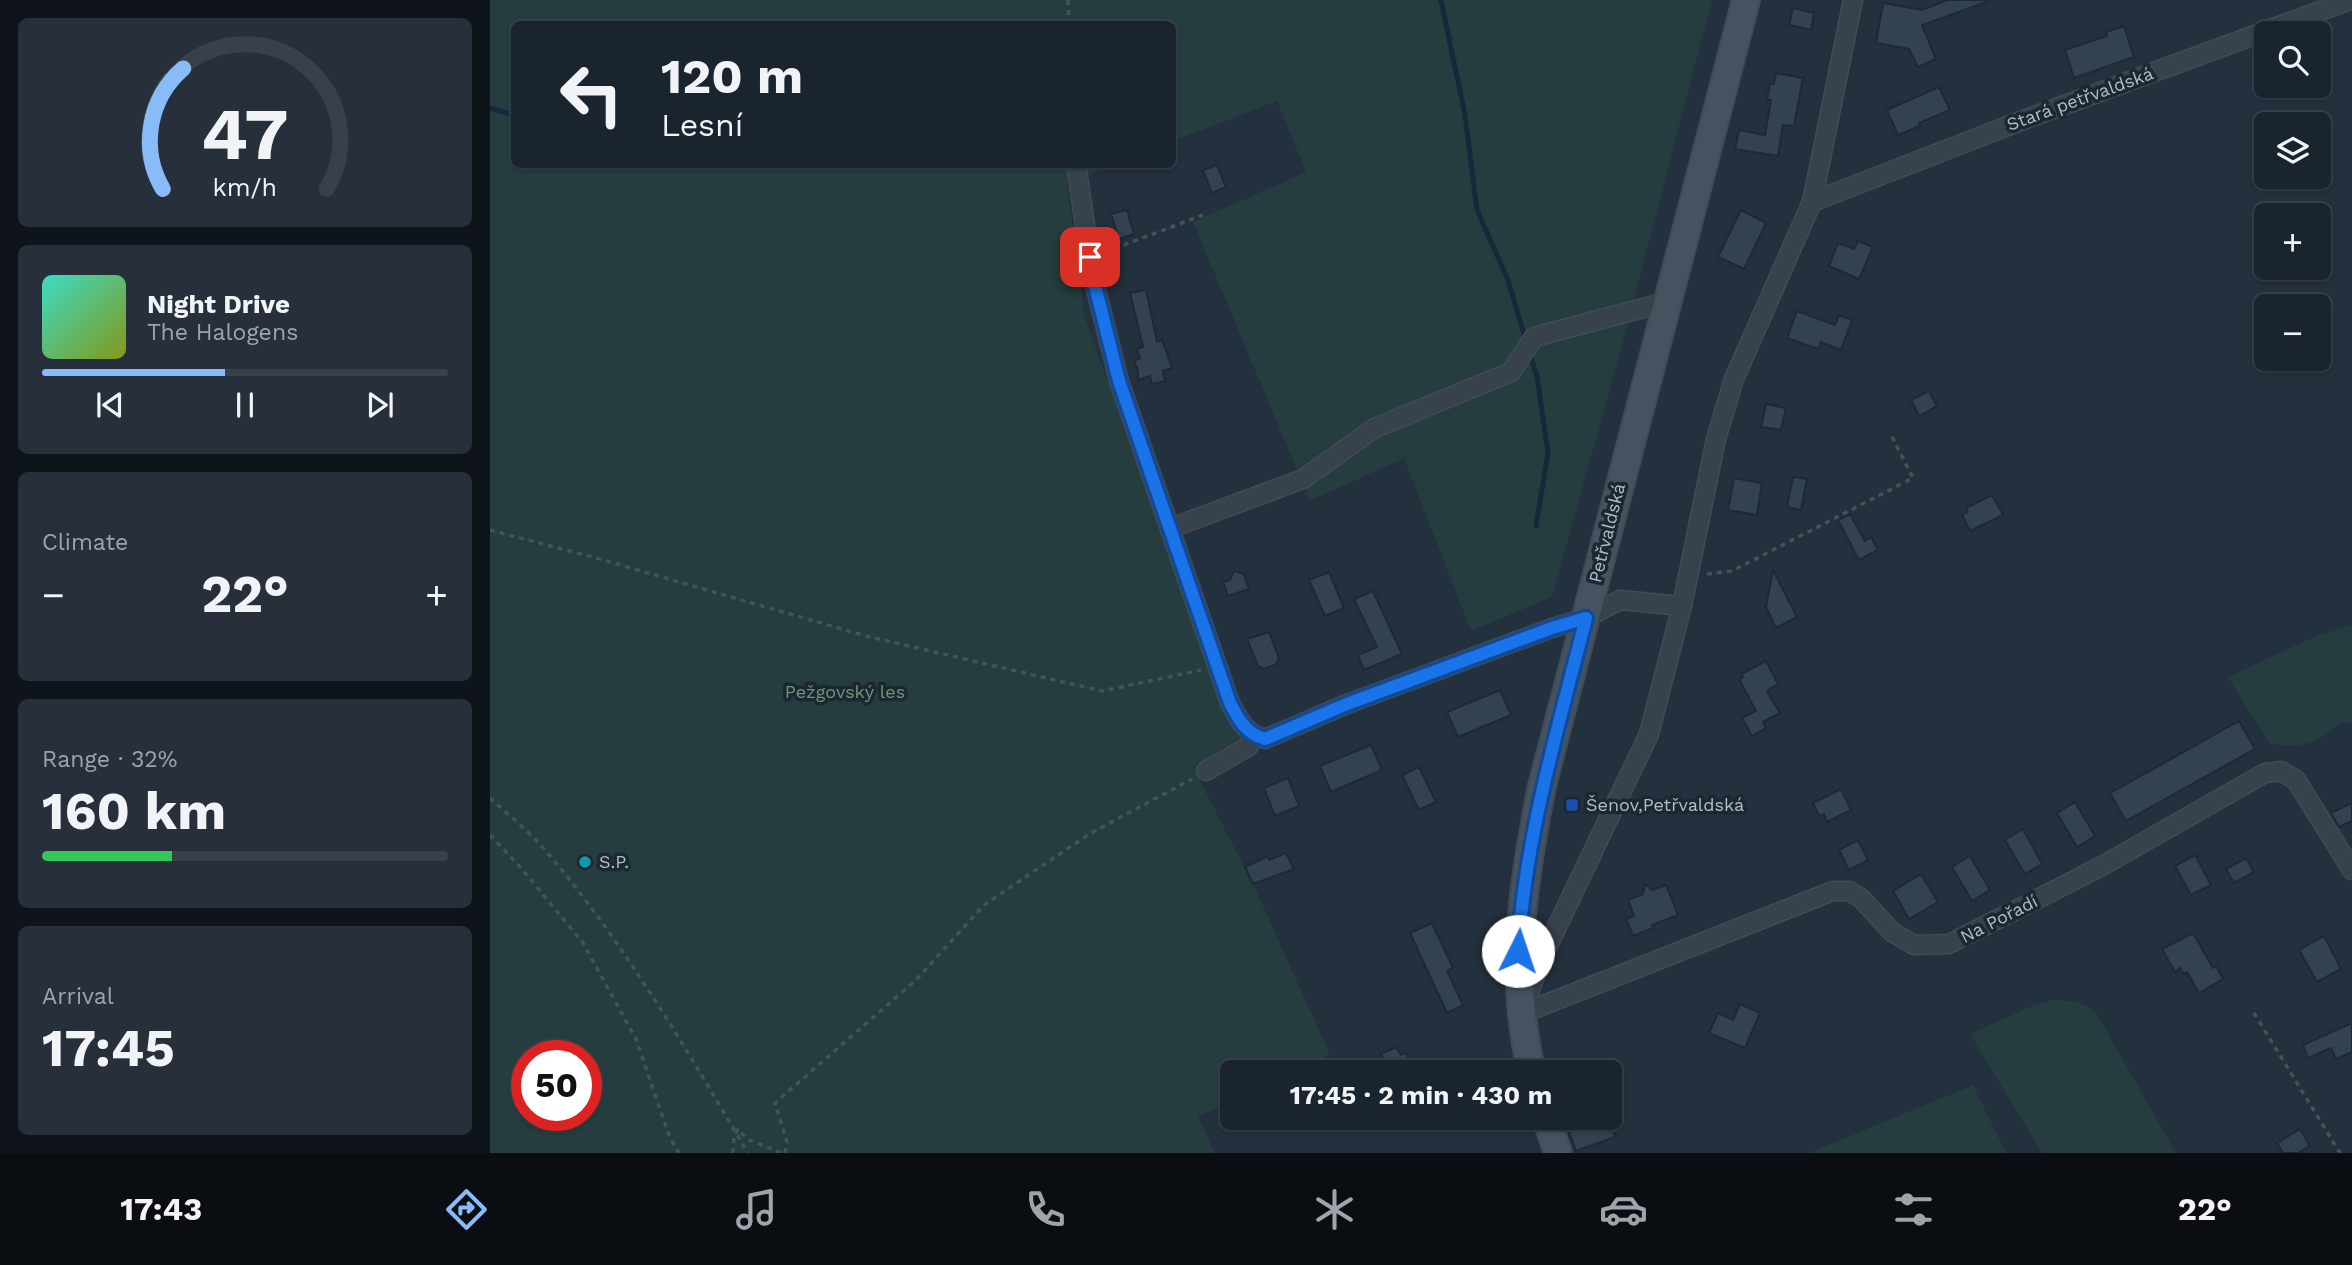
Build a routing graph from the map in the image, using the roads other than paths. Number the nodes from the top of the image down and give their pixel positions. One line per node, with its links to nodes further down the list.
1 (1746, 0): 6 (main road, Petřvaldská)
2 (1853, 0): 5 (street)
3 (2350, 0): 5 (street, Stará petřvaldská)
4 (1077, 170): 7 (street)
5 (1812, 202): 8 (street)
6 (1666, 302): 7 (street); 9 (main road, Petřvaldská)
7 (1171, 528): 10 (street)
8 (1682, 606): 9 (street); 13 (street)
9 (1586, 618): 10 (street); 13 (main road, Petřvaldská)
10 (1253, 736): 11 (street)
11 (1206, 771)
12 (2352, 870): 13 (street, Na Pořadí)
13 (1521, 1014): 14 (main road, Petřvaldská)
14 (1530, 1060)
15 (1550, 1130): 16 (main road)
16 (1558, 1153)

